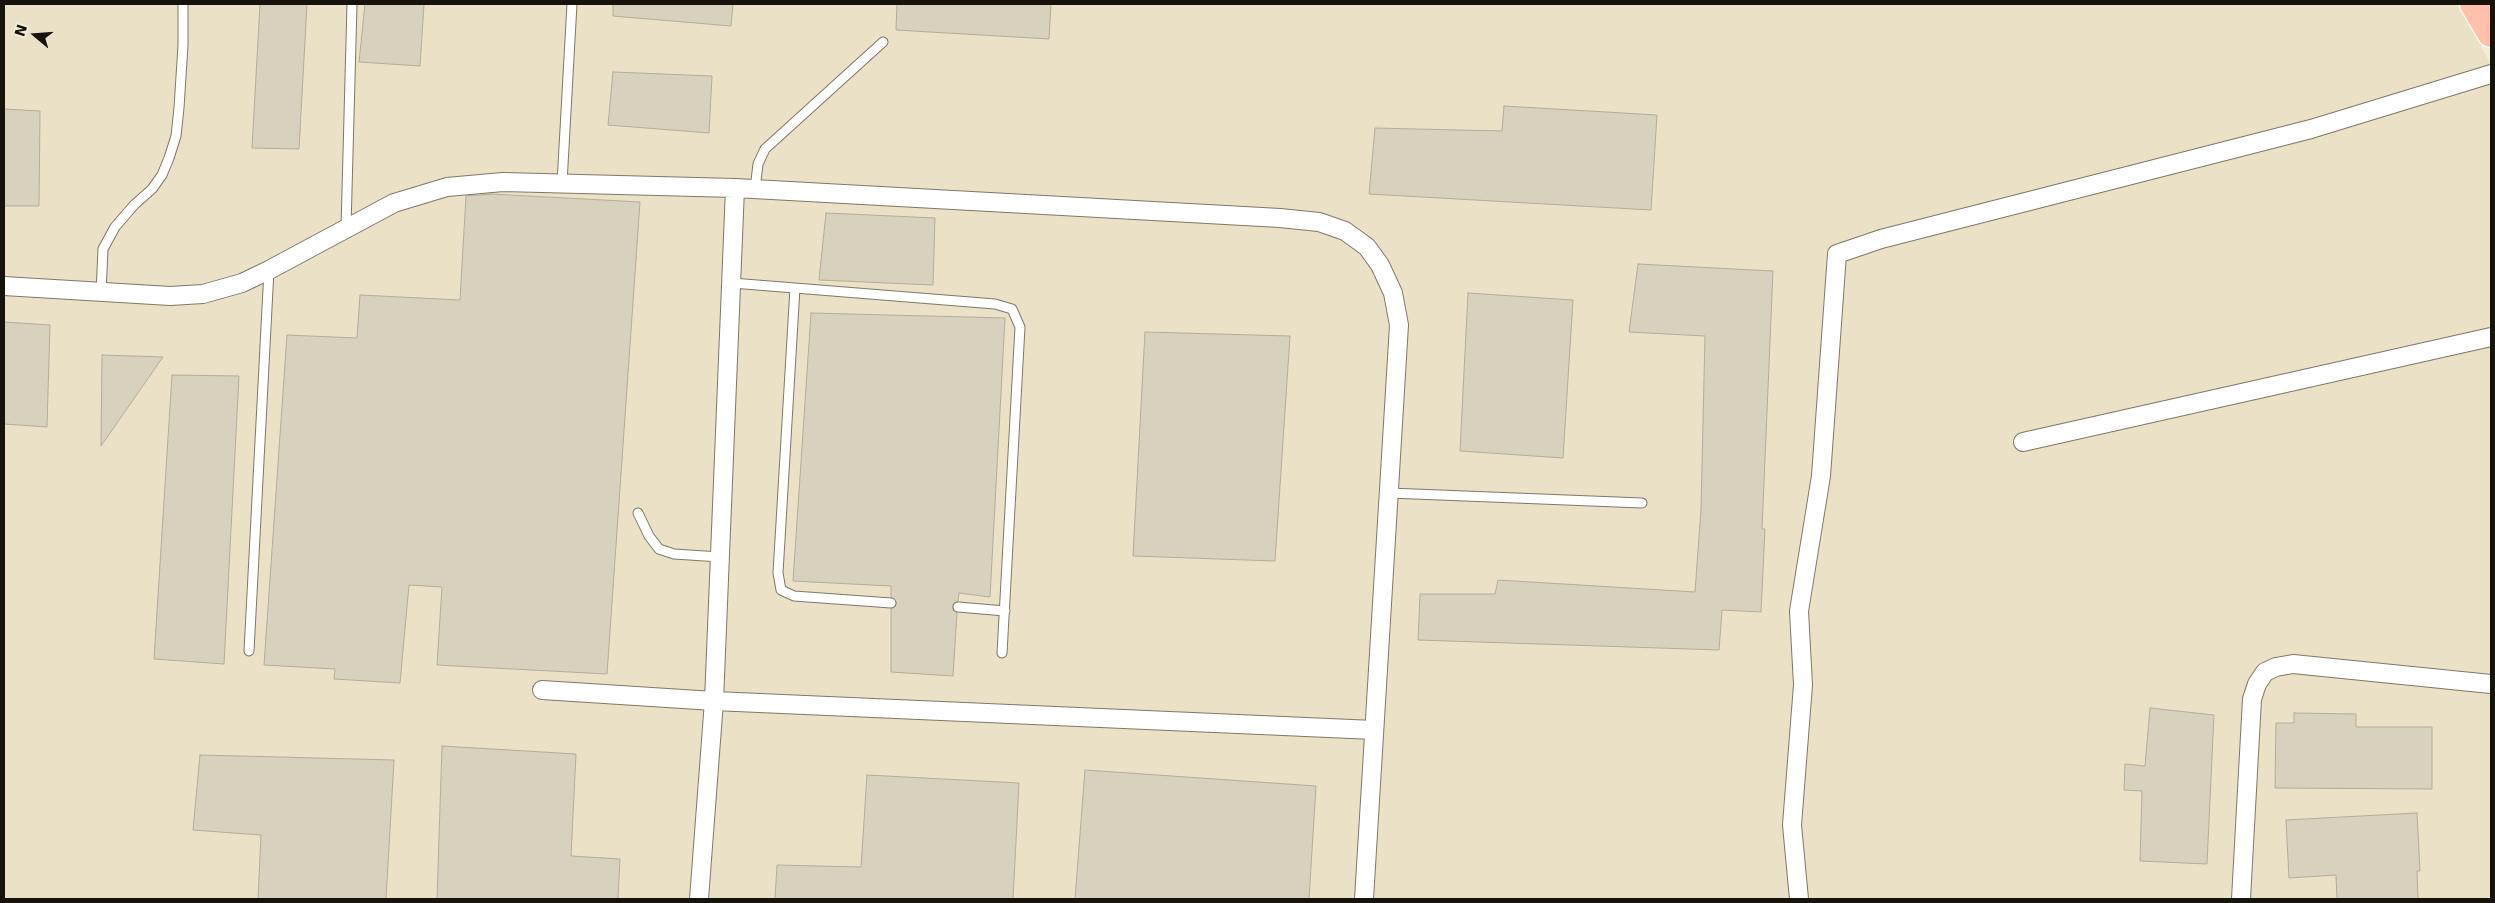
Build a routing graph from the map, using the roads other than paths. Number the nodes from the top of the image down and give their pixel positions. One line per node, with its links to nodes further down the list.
1 (183, 4): 16 (lane)
2 (352, 4): 11 (lane)
3 (572, 4): 8 (lane)
4 (2474, 4): 5 (main road)
5 (2491, 33)
6 (883, 42): 10 (lane)
7 (2491, 74): 34 (street)
8 (562, 183): 9 (street); 11 (street)
9 (736, 188): 10 (street); 13 (street)
10 (755, 189): 19 (street)
11 (346, 228): 12 (street)
12 (269, 270): 16 (street); 26 (lane)
13 (732, 283): 15 (lane); 22 (street)
14 (4, 286): 16 (street)
15 (795, 288): 23 (lane); 25 (lane)
16 (101, 293)
17 (2491, 337): 18 (street)
18 (2023, 442)
19 (1389, 493): 20 (lane); 31 (street)
20 (1642, 503)
21 (638, 513): 22 (lane)
22 (720, 557): 30 (street)
23 (891, 603)
24 (958, 607): 25 (lane)
25 (1004, 611): 27 (lane)
26 (249, 651)
27 (1002, 653)
28 (2491, 684): 35 (street)
29 (542, 690): 30 (street)
30 (714, 702): 31 (street); 32 (street)
31 (1374, 730): 33 (street)
32 (699, 899)
33 (1364, 899)
34 (1799, 899)
35 (2240, 899)

